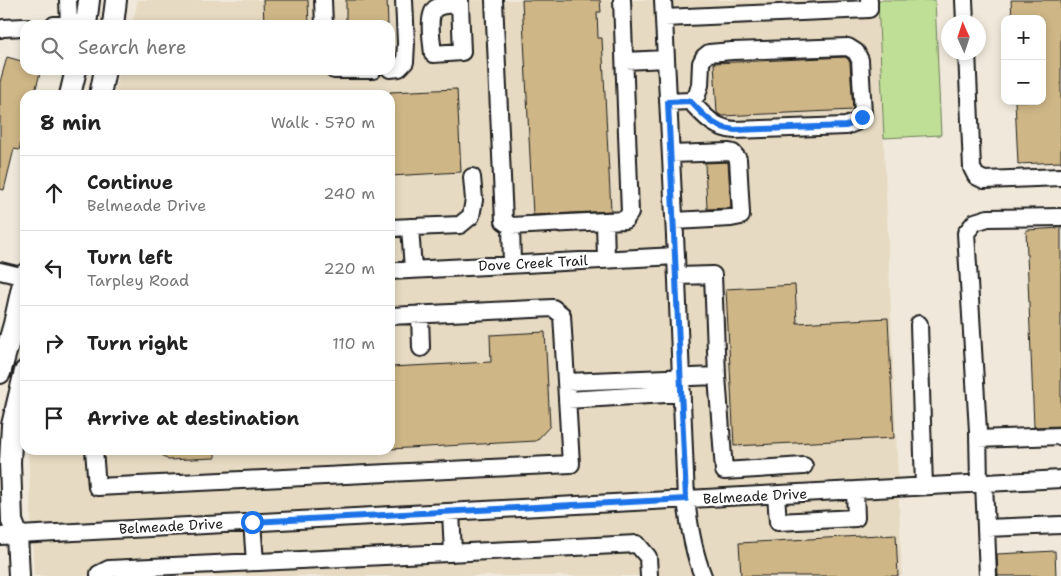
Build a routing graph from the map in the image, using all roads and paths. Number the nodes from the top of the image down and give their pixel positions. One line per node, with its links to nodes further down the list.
1 (68, 0): 13 (street)
2 (89, 0): 14 (main road)
3 (116, 0): 15 (main road)
4 (323, 0): 16 (street)
5 (404, 0): 22 (street)
6 (494, 0): 35 (street)
7 (622, 0): 21 (street)
8 (663, 0): 12 (street)
9 (870, 0): 12 (street)
10 (964, 0): 11 (street)
11 (965, 15)
12 (664, 18): 19 (street)
13 (73, 20)
14 (76, 20)
15 (114, 20)
16 (324, 20)
17 (20, 26): 18 (street)
18 (0, 29)
19 (666, 59): 21 (street); 28 (street)
20 (967, 60): 31 (street)
21 (624, 61): 33 (street)
22 (395, 68)
23 (75, 75): 25 (main road)
24 (104, 75): 26 (main road)
25 (71, 90)
26 (101, 90)
27 (690, 101): 27 (street); 28 (street)
28 (668, 102): 29 (street)
29 (671, 154): 34 (street); 34 (street)
30 (472, 177): 36 (street)
31 (1061, 177)
32 (1061, 217): 58 (street)
33 (605, 221): 35 (street); 39 (street)
34 (674, 221): 38 (street)
35 (511, 226): 40 (street)
36 (410, 227): 37 (street); 41 (street)
37 (395, 228)
38 (676, 256): 39 (street, Dove Creek Trail); 45 (street)
39 (606, 260): 40 (street, Dove Creek Trail)
40 (512, 264): 41 (street, Dove Creek Trail)
41 (413, 269): 42 (street, Dove Creek Trail)
42 (395, 270)
43 (0, 271): 44 (street)
44 (20, 275)
45 (677, 276): 52 (street); 54 (street)
46 (20, 298): 51 (main road)
47 (420, 314): 48 (street); 50 (street); 53 (street)
48 (395, 316)
49 (918, 324): 63 (street)
50 (421, 348)
51 (0, 373)
52 (717, 376): 54 (street); 60 (street)
53 (566, 382): 54 (street); 56 (street)
54 (681, 385): 56 (street); 66 (street)
55 (20, 392): 71 (main road)
56 (567, 400): 59 (street)
57 (1061, 436): 58 (street)
58 (978, 438): 62 (street)
59 (94, 455)
60 (804, 466)
61 (1061, 479): 62 (street, Belmeade Drive)
62 (982, 484): 63 (street, Belmeade Drive); 70 (street)
63 (924, 487): 64 (street, Belmeade Drive)
64 (855, 490): 65 (street, Belmeade Drive); 65 (street)
65 (776, 495): 66 (street, Belmeade Drive)
66 (686, 499): 67 (street, Belmeade Drive); 77 (street)
67 (451, 512): 68 (street, Belmeade Drive); 72 (street)
68 (252, 522): 71 (street, Belmeade Drive); 73 (street)
69 (1061, 525): 70 (street)
70 (986, 528): 78 (street)
71 (8, 535): 74 (main road)
72 (453, 553): 73 (street); 76 (street)
73 (255, 562): 75 (street)
74 (19, 576)
75 (99, 576)
76 (649, 576)
77 (703, 576)
78 (988, 576)

